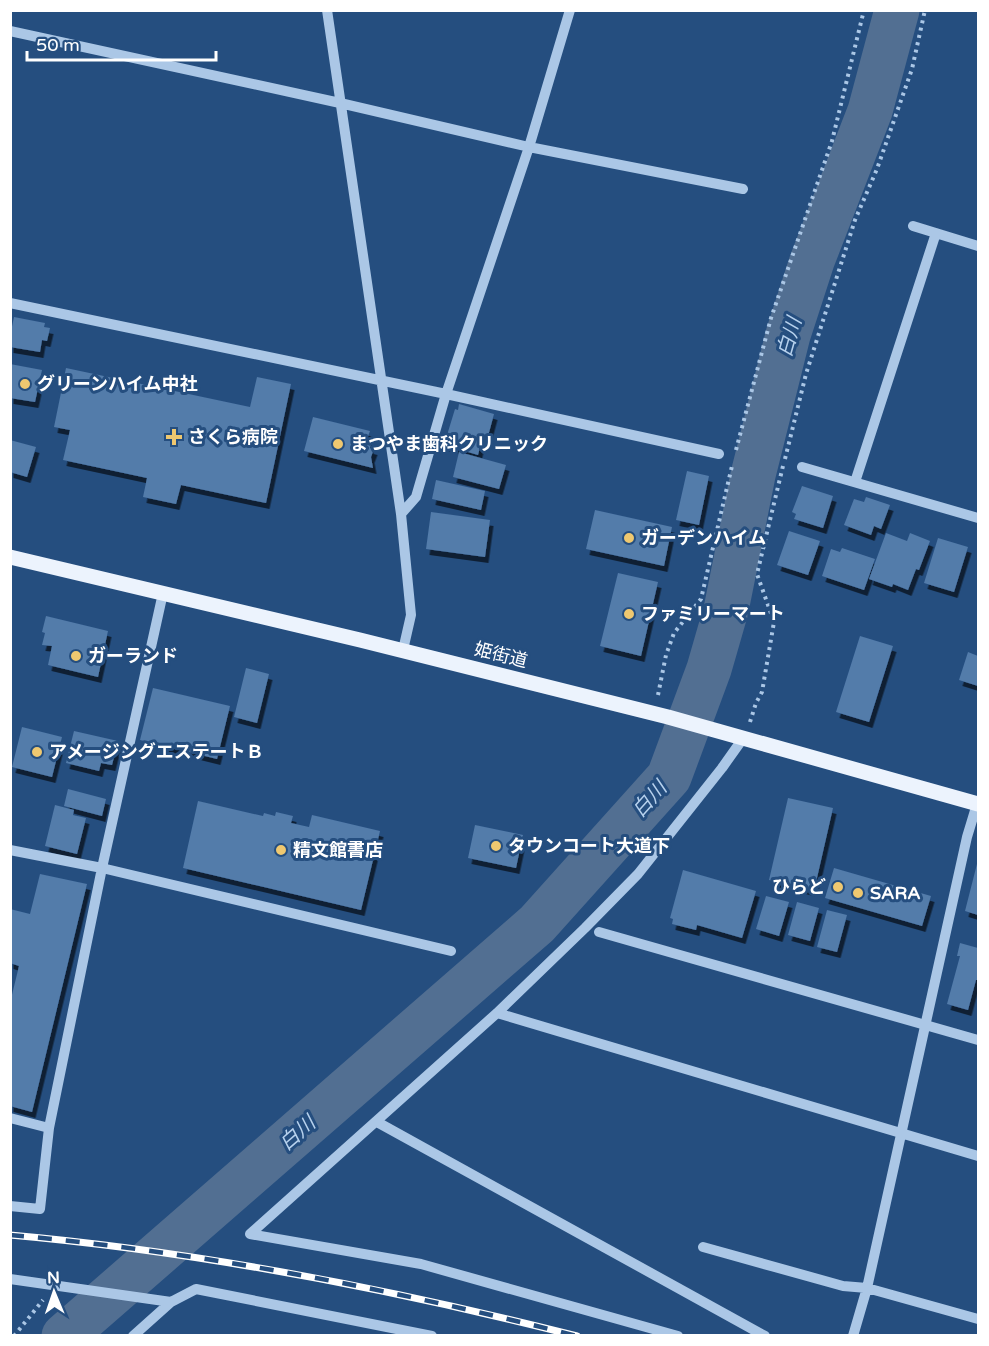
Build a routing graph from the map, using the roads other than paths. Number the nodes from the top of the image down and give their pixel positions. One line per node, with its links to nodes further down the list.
1 (327, 10): 4 (street)
2 (570, 10): 5 (street)
3 (10, 31): 4 (street)
4 (340, 103): 5 (street); 11 (street)
5 (529, 147): 6 (street); 12 (street)
6 (742, 189)
7 (913, 226): 8 (street)
8 (936, 233): 9 (street); 15 (street)
9 (978, 246)
10 (10, 303): 11 (street)
11 (381, 380): 12 (street); 16 (street)
12 (446, 394): 13 (street); 16 (street)
13 (719, 453)
14 (802, 466): 15 (street)
15 (855, 482): 17 (street)
16 (401, 514): 20 (street)
17 (978, 518)
18 (10, 556): 19 (main road, 姫街道)
19 (163, 593): 20 (main road, 姫街道); 24 (street)
20 (403, 650): 21 (main road, 姫街道)
21 (744, 737): 22 (main road, 姫街道); 27 (street)
22 (978, 804): 28 (street)
23 (10, 850): 24 (street)
24 (102, 868): 26 (street); 32 (street)
25 (599, 932): 28 (street)
26 (451, 951)
27 (497, 1013): 31 (street); 33 (street)
28 (926, 1025): 29 (street); 33 (street)
29 (978, 1040)
30 (10, 1118): 32 (street)
31 (377, 1122): 43 (street); 44 (street)
32 (49, 1128): 35 (street)
33 (900, 1133): 34 (street); 38 (street)
34 (978, 1156)
35 (10, 1206)
36 (703, 1247): 38 (street)
37 (10, 1279): 39 (street)
38 (867, 1288): 40 (street); 45 (street)
39 (171, 1302): 41 (street); 42 (street)
40 (978, 1319)
41 (133, 1335)
42 (432, 1335)
43 (678, 1335)
44 (765, 1335)
45 (853, 1335)

